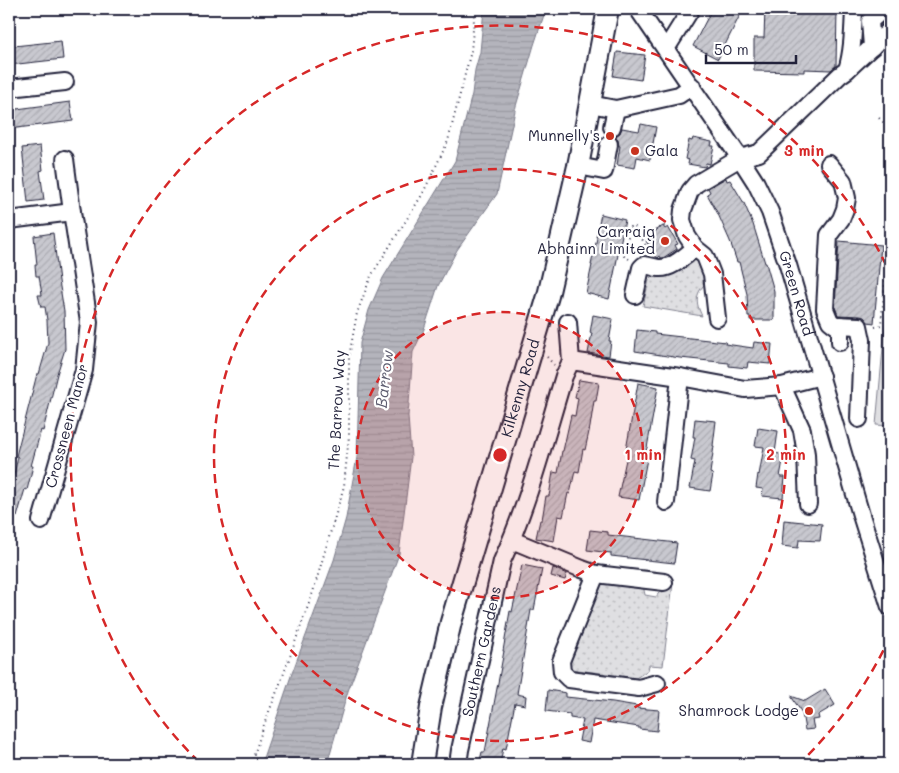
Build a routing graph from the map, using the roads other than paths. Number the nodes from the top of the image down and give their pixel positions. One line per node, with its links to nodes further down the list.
1 (608, 9): 13 (main road, Kilkenny Road)
2 (638, 9): 8 (street, Green Road)
3 (691, 9): 8 (street)
4 (854, 9): 9 (street)
5 (884, 9): 7 (street)
6 (890, 30): 7 (street)
7 (872, 47): 9 (street)
8 (666, 49): 11 (street, Green Road)
9 (847, 70): 17 (street)
10 (65, 82): 12 (street)
11 (692, 86): 14 (street); 17 (street, Green Road)
12 (9, 88)
13 (590, 104): 14 (street); 20 (main road, Kilkenny Road)
14 (616, 109): 15 (street)
15 (612, 126)
16 (609, 144): 20 (street)
17 (740, 158): 23 (street); 30 (street, Green Road)
18 (65, 159): 21 (street, Crossneen Manor)
19 (829, 164): 27 (street)
20 (578, 166): 42 (main road, Kilkenny Road)
21 (72, 212): 22 (street); 36 (street, Crossneen Manor)
22 (9, 220)
23 (695, 248): 24 (street); 25 (street)
24 (634, 295)
25 (717, 318)
26 (568, 322): 29 (street, Southern Gardens)
27 (840, 325): 28 (street); 33 (street)
28 (840, 342)
29 (571, 361): 31 (street); 37 (street, Southern Gardens)
30 (821, 376): 32 (street); 40 (street, Green Road)
31 (680, 377): 32 (street); 34 (street)
32 (782, 386): 35 (street)
33 (859, 418)
34 (666, 502)
35 (808, 504)
36 (42, 521)
37 (512, 540): 38 (street); 43 (street, Southern Gardens)
38 (596, 574): 39 (street); 41 (street)
39 (664, 582)
40 (890, 607)
41 (657, 683)
42 (422, 764)
43 (458, 764)

